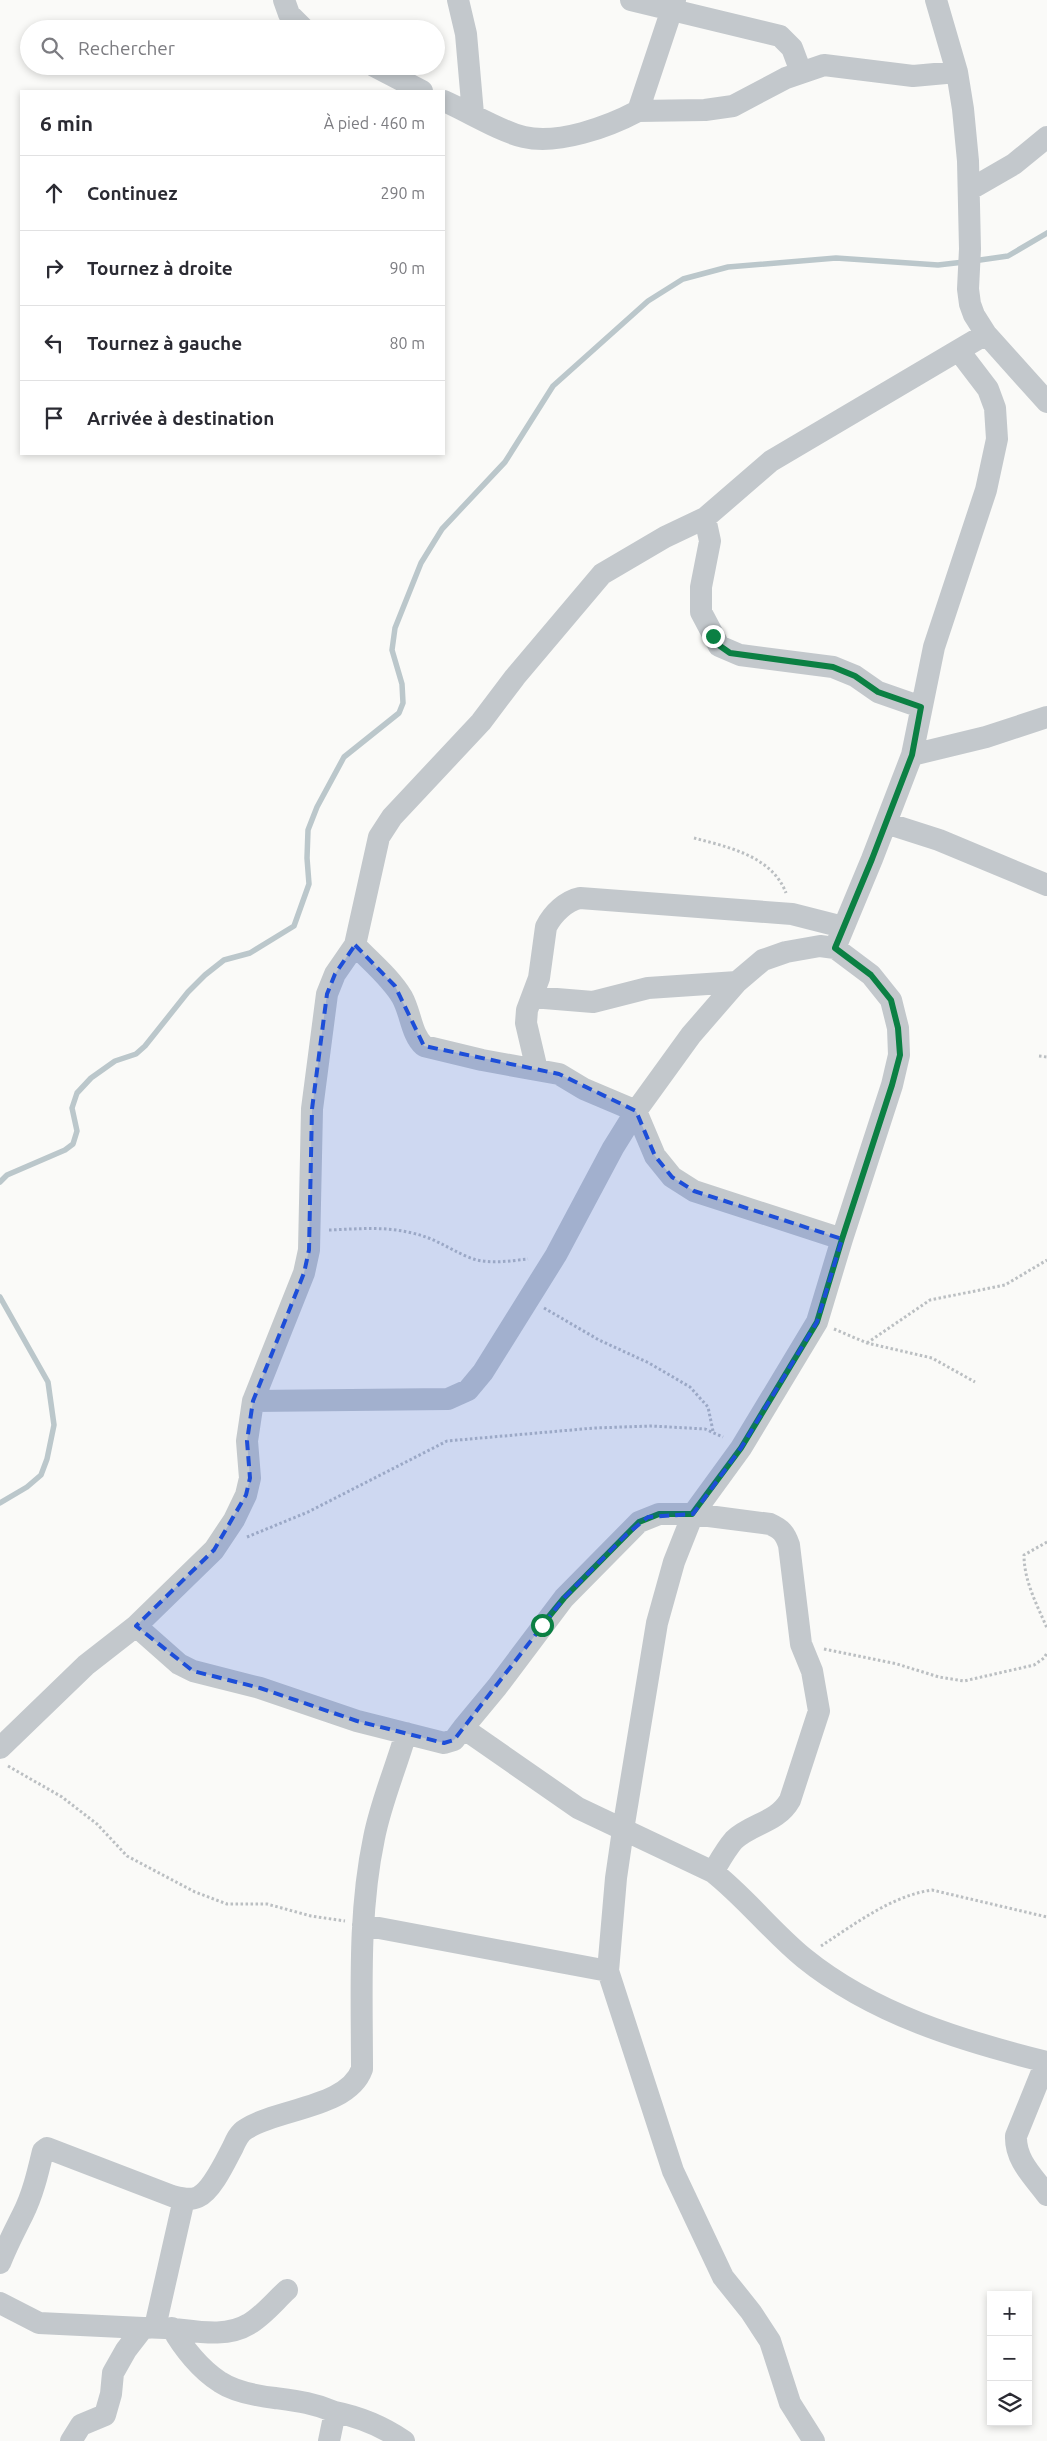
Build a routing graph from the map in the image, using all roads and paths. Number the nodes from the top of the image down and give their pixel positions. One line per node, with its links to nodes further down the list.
1 (284, 0): 6 (street)
2 (458, 0): 13 (street)
3 (631, 0): 5 (street)
4 (936, 0): 8 (street)
5 (674, 5): 7 (street); 12 (street)
6 (295, 20)
7 (801, 72): 8 (street); 12 (street)
8 (957, 72): 15 (street)
9 (391, 75): 10 (street)
10 (420, 90)
11 (445, 101): 13 (street)
12 (638, 111): 13 (street)
13 (473, 114)
14 (1047, 137): 15 (street)
15 (969, 190): 16 (street)
16 (986, 334): 17 (street); 18 (street)
17 (959, 351): 19 (street); 20 (street)
18 (1047, 402)
19 (705, 518): 20 (street); 28 (street)
20 (921, 707): 22 (street)
21 (1047, 717): 22 (street)
22 (912, 755): 23 (street)
23 (886, 823): 25 (street); 27 (street)
24 (694, 838): 26 (path)
25 (1047, 885)
26 (792, 914): 27 (street); 31 (street)
27 (843, 927): 29 (street)
28 (354, 945): 34 (street); 36 (street)
29 (835, 948): 30 (street); 37 (street)
30 (738, 982): 31 (street); 35 (street)
31 (532, 997): 34 (street)
32 (1039, 1056): 33 (path)
33 (1047, 1057)
34 (536, 1070): 35 (street)
35 (636, 1110): 37 (street); 38 (street)
36 (311, 1231): 38 (path); 44 (street)
37 (842, 1239): 41 (street)
38 (556, 1255): 40 (street)
39 (1047, 1260): 42 (path)
40 (528, 1300): 44 (street); 45 (path)
41 (817, 1322): 42 (path); 46 (street)
42 (867, 1343): 43 (path)
43 (975, 1382)
44 (253, 1401): 49 (street)
45 (713, 1432): 46 (path); 49 (path)
46 (741, 1448): 47 (street)
47 (692, 1514): 52 (street); 54 (street); 58 (street)
48 (1047, 1542): 51 (path)
49 (214, 1550): 50 (street)
50 (136, 1626): 55 (street); 56 (street)
51 (1047, 1628)
52 (801, 1644): 53 (path); 59 (street)
53 (1047, 1653)
54 (463, 1728): 55 (street); 58 (street)
55 (406, 1733): 61 (street)
56 (0, 1748)
57 (0, 1761): 61 (path)
58 (623, 1830): 59 (street); 63 (street)
59 (713, 1872): 62 (street)
60 (1047, 1917): 62 (path)
61 (363, 1925): 63 (street); 66 (street)
62 (803, 1957): 64 (street)
63 (608, 1971): 75 (street)
64 (1046, 2062): 65 (street)
65 (1047, 2195)
66 (184, 2199): 67 (street); 70 (street)
67 (0, 2263)
68 (287, 2290): 70 (street)
69 (0, 2302): 70 (street)
70 (157, 2328): 71 (street); 72 (street)
71 (335, 2412): 73 (street); 74 (street)
72 (71, 2441)
73 (329, 2441)
74 (404, 2441)
75 (814, 2441)

